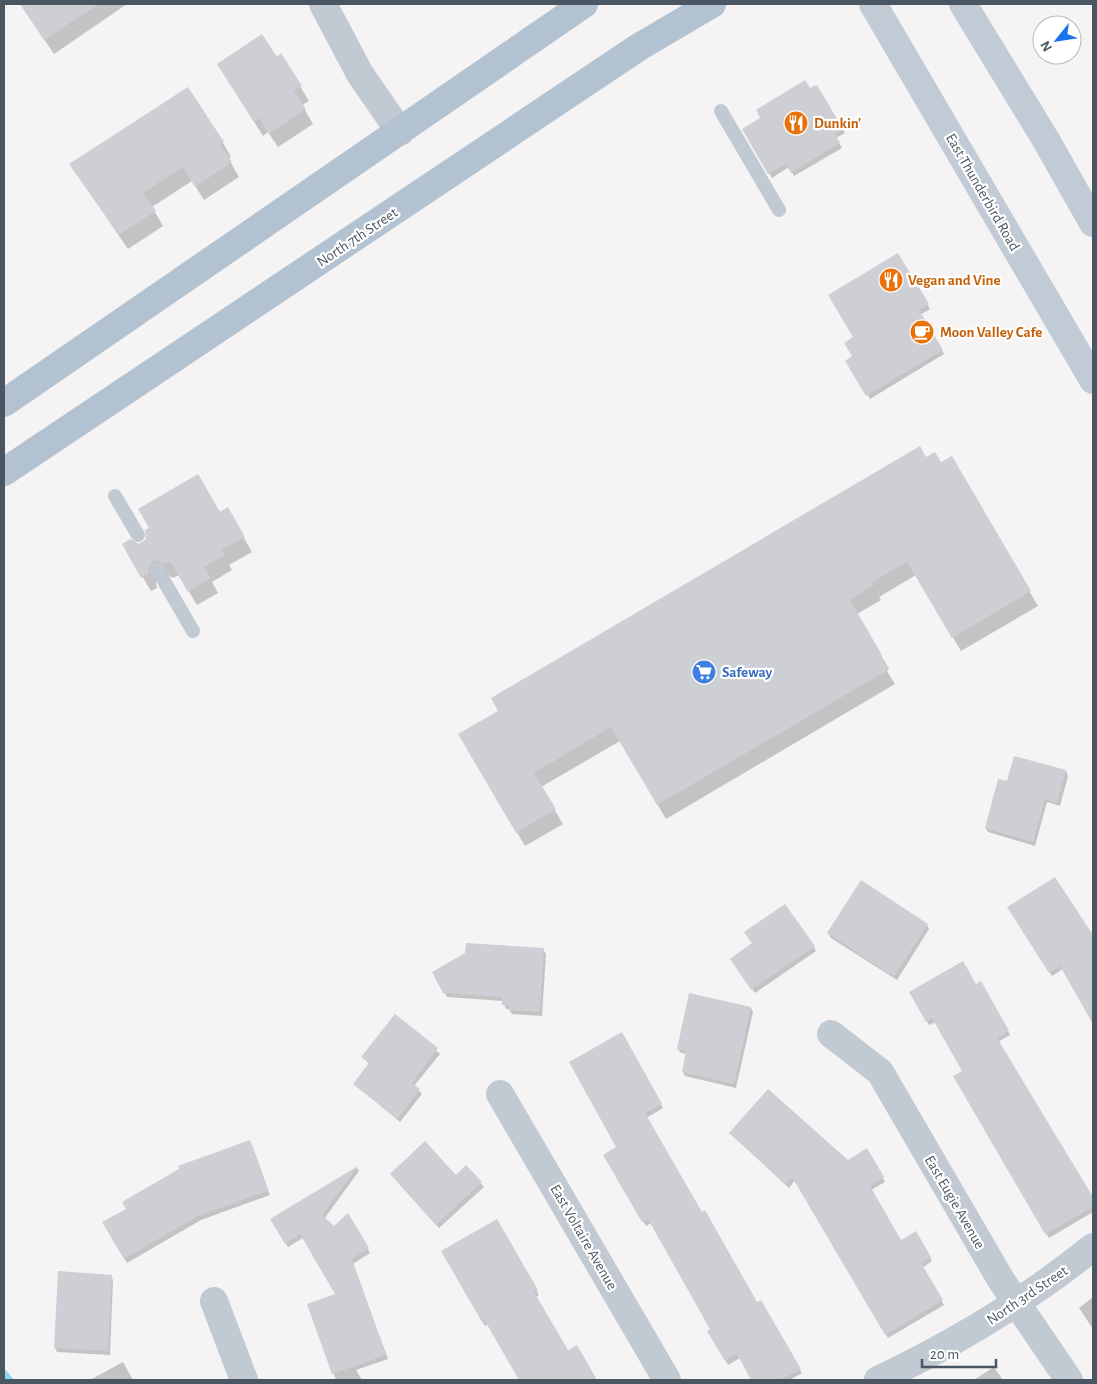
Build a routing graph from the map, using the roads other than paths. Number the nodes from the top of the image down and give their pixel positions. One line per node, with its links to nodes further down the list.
1 (323, 4): 7 (street)
2 (584, 4): 7 (main road)
3 (712, 4): 12 (main road, North 7th Street)
4 (873, 4): 10 (main road, East Thunderbird Road)
5 (963, 4): 9 (main road)
6 (721, 110): 8 (lane)
7 (400, 132): 11 (main road)
8 (779, 210)
9 (1093, 223)
10 (1093, 380)
11 (4, 402)
12 (4, 472)
13 (115, 496): 14 (lane)
14 (138, 535)
15 (157, 569): 16 (lane)
16 (193, 631)
17 (831, 1034): 21 (street, East Eugie Avenue)
18 (500, 1094): 23 (street, East Voltaire Avenue)
19 (1093, 1248): 21 (street, North 3rd Street)
20 (214, 1301): 22 (street)
21 (1016, 1303): 24 (street, North 3rd Street); 25 (street, East Eugie Avenue)
22 (244, 1380)
23 (667, 1380)
24 (878, 1380)
25 (1069, 1380)

